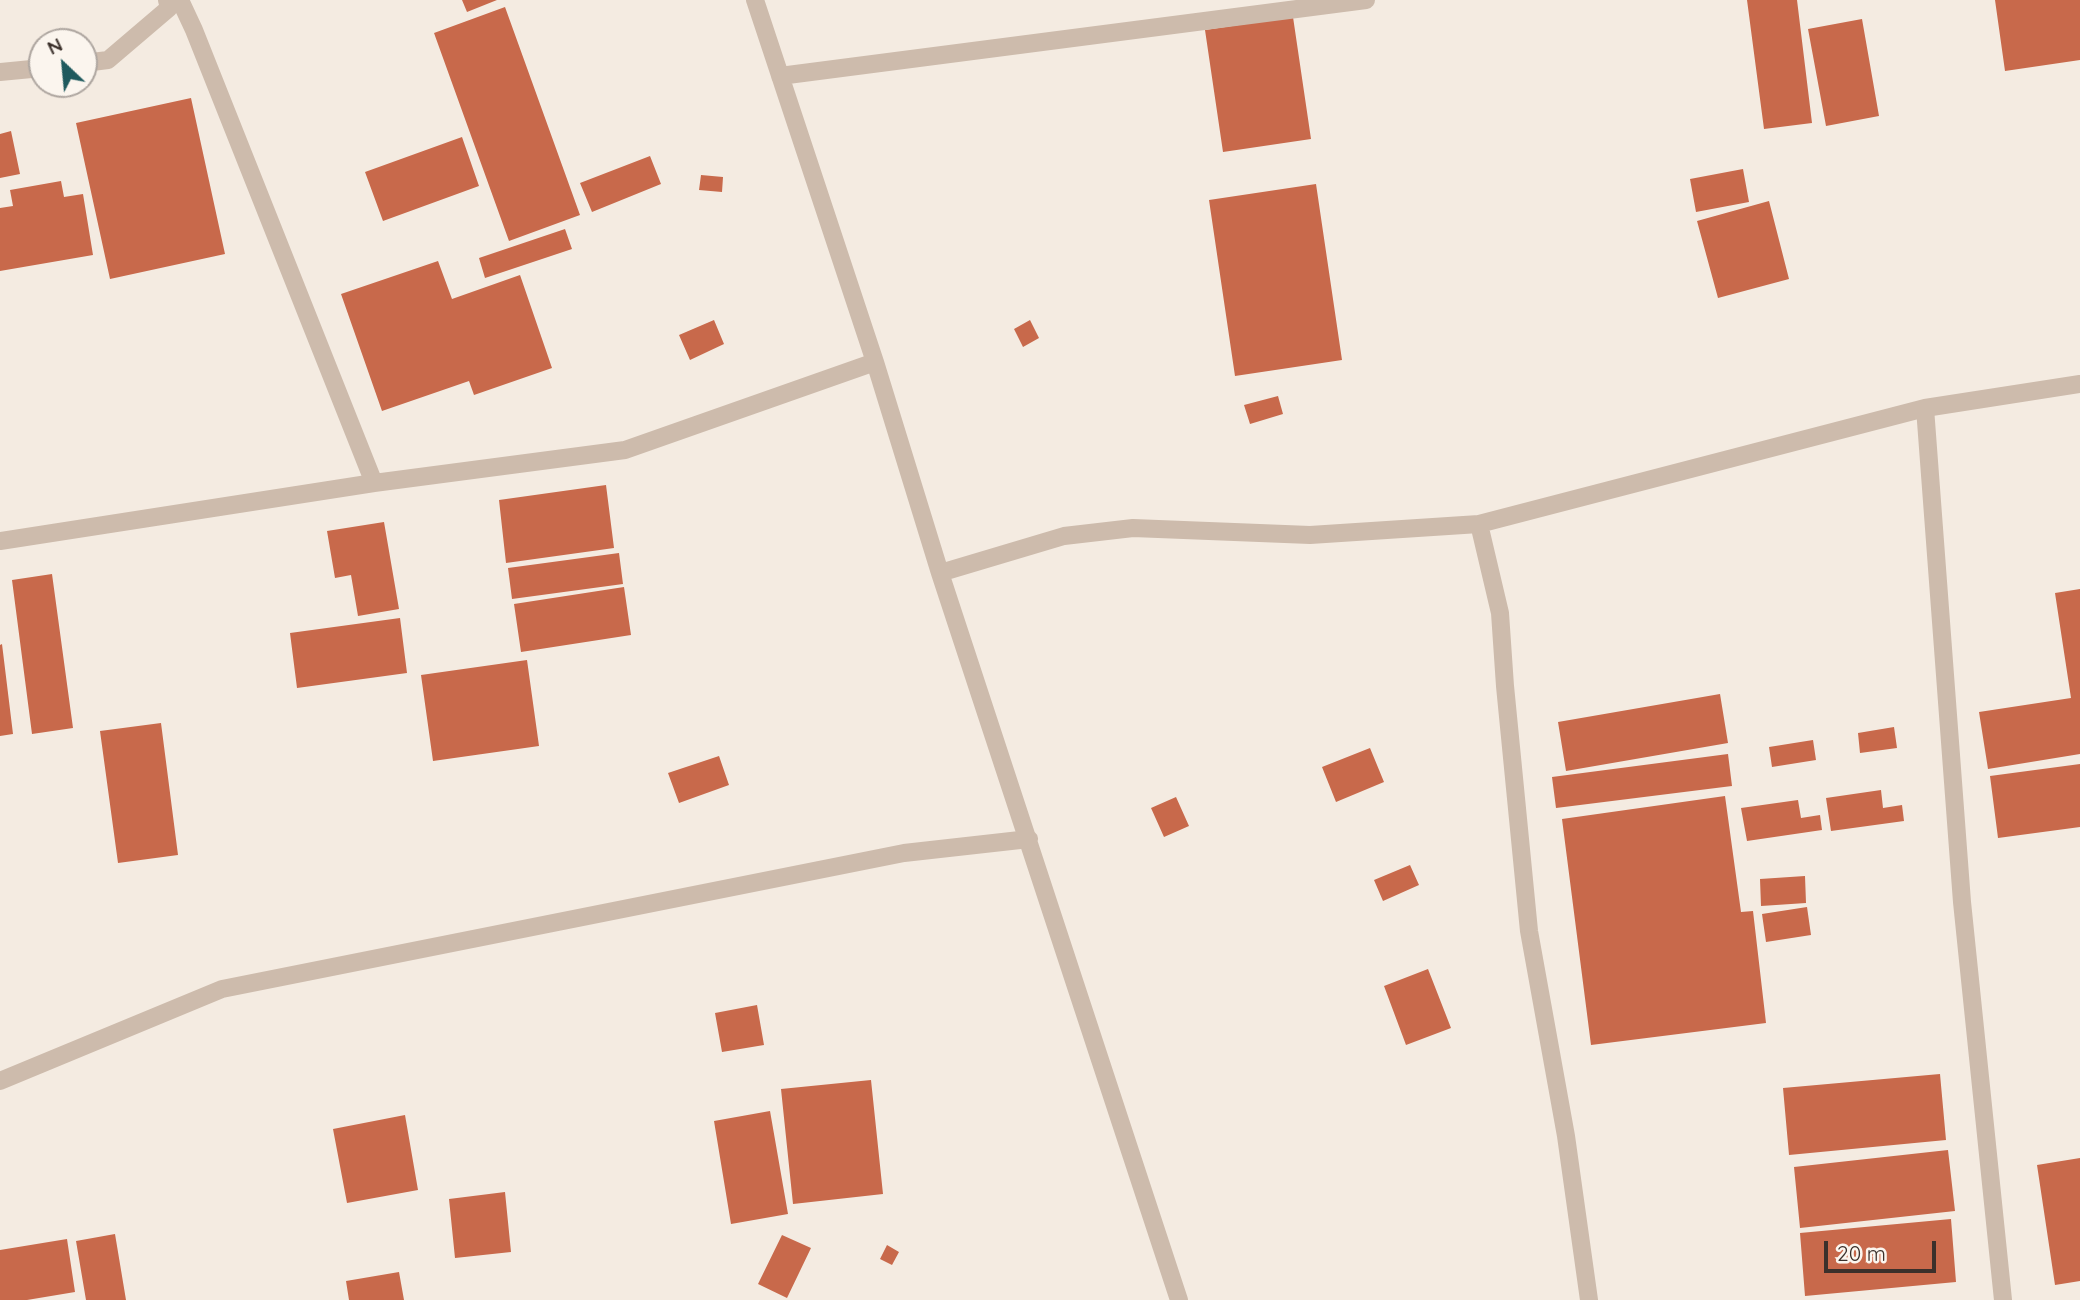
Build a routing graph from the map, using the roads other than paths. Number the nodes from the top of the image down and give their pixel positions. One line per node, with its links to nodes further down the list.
1 (167, 0): 5 (street)
2 (180, 0): 12 (street)
3 (755, 0): 8 (street)
4 (1366, 0): 8 (street)
5 (98, 62)
6 (28, 69): 7 (street)
7 (0, 72)
8 (780, 76): 9 (street)
9 (875, 362): 12 (street); 15 (street)
10 (2080, 384): 11 (street)
11 (1925, 408): 13 (street); 20 (street)
12 (374, 483): 14 (street)
13 (1479, 524): 15 (street); 19 (street)
14 (0, 541)
15 (940, 573): 16 (street)
16 (1029, 839): 17 (street); 18 (street)
17 (0, 1081)
18 (1179, 1300)
19 (1589, 1300)
20 (2003, 1300)

